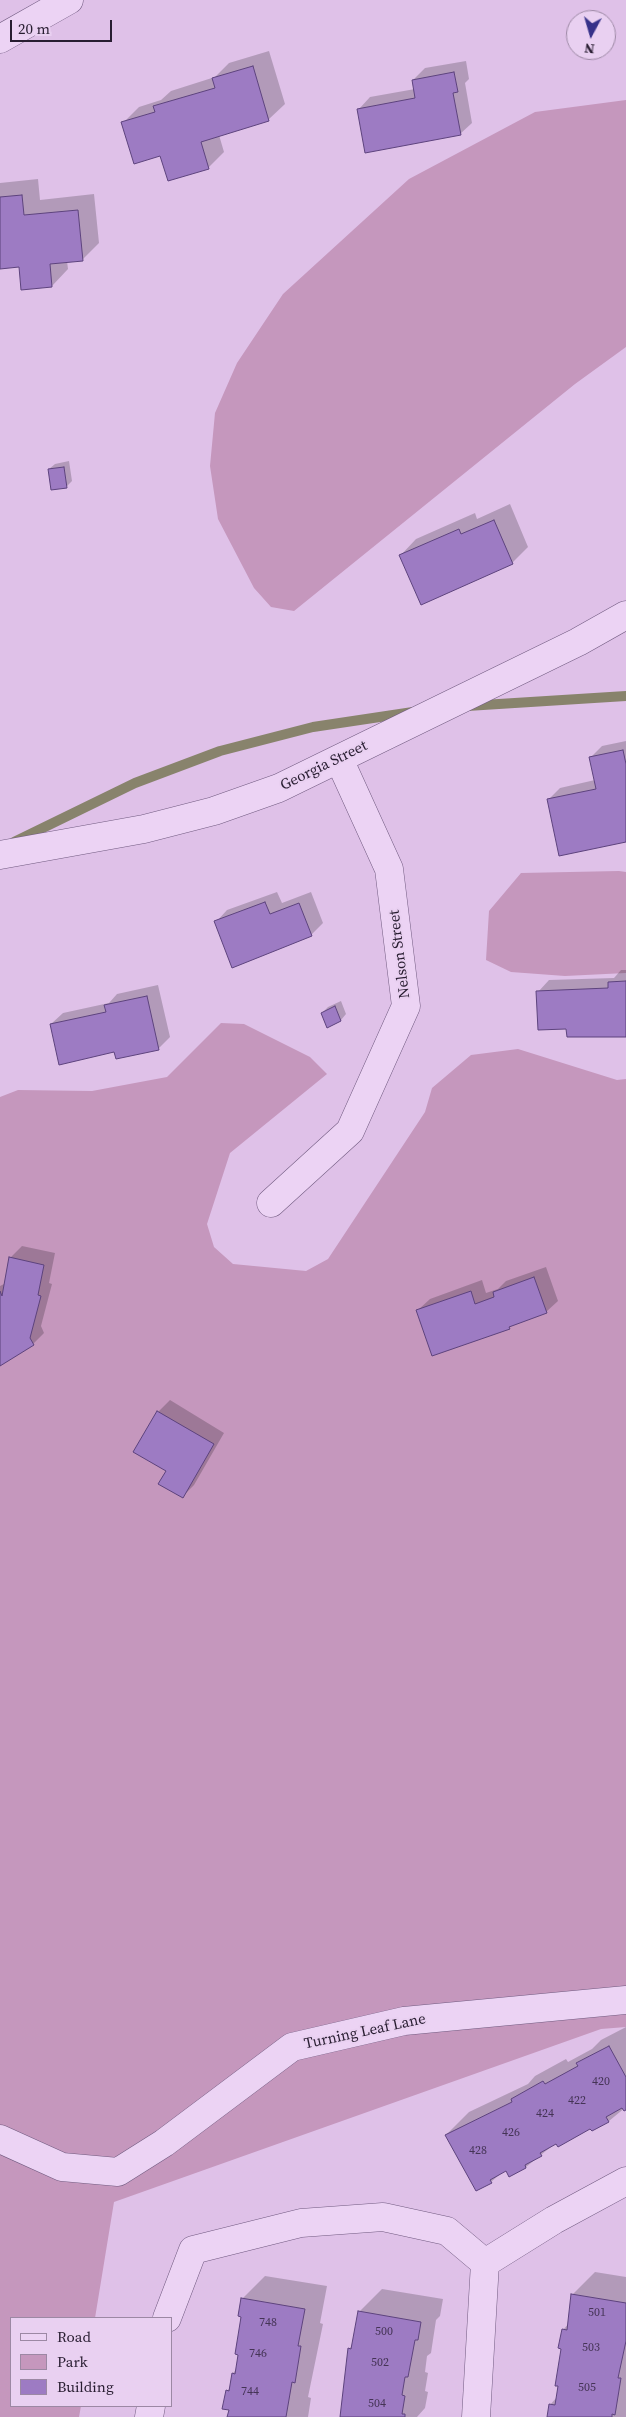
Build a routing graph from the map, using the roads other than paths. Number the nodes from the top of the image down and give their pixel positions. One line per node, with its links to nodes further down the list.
1 (69, 0): 2 (street)
2 (0, 40)
3 (626, 615): 4 (street, Georgia Street)
4 (339, 759): 5 (street, Georgia Street); 6 (street, Nelson Street)
5 (0, 855)
6 (271, 1203)
7 (626, 2000): 8 (street, Turning Leaf Lane)
8 (0, 2139)
9 (626, 2181): 10 (street)
10 (485, 2263): 11 (street); 12 (street)
11 (166, 2317)
12 (476, 2417)

